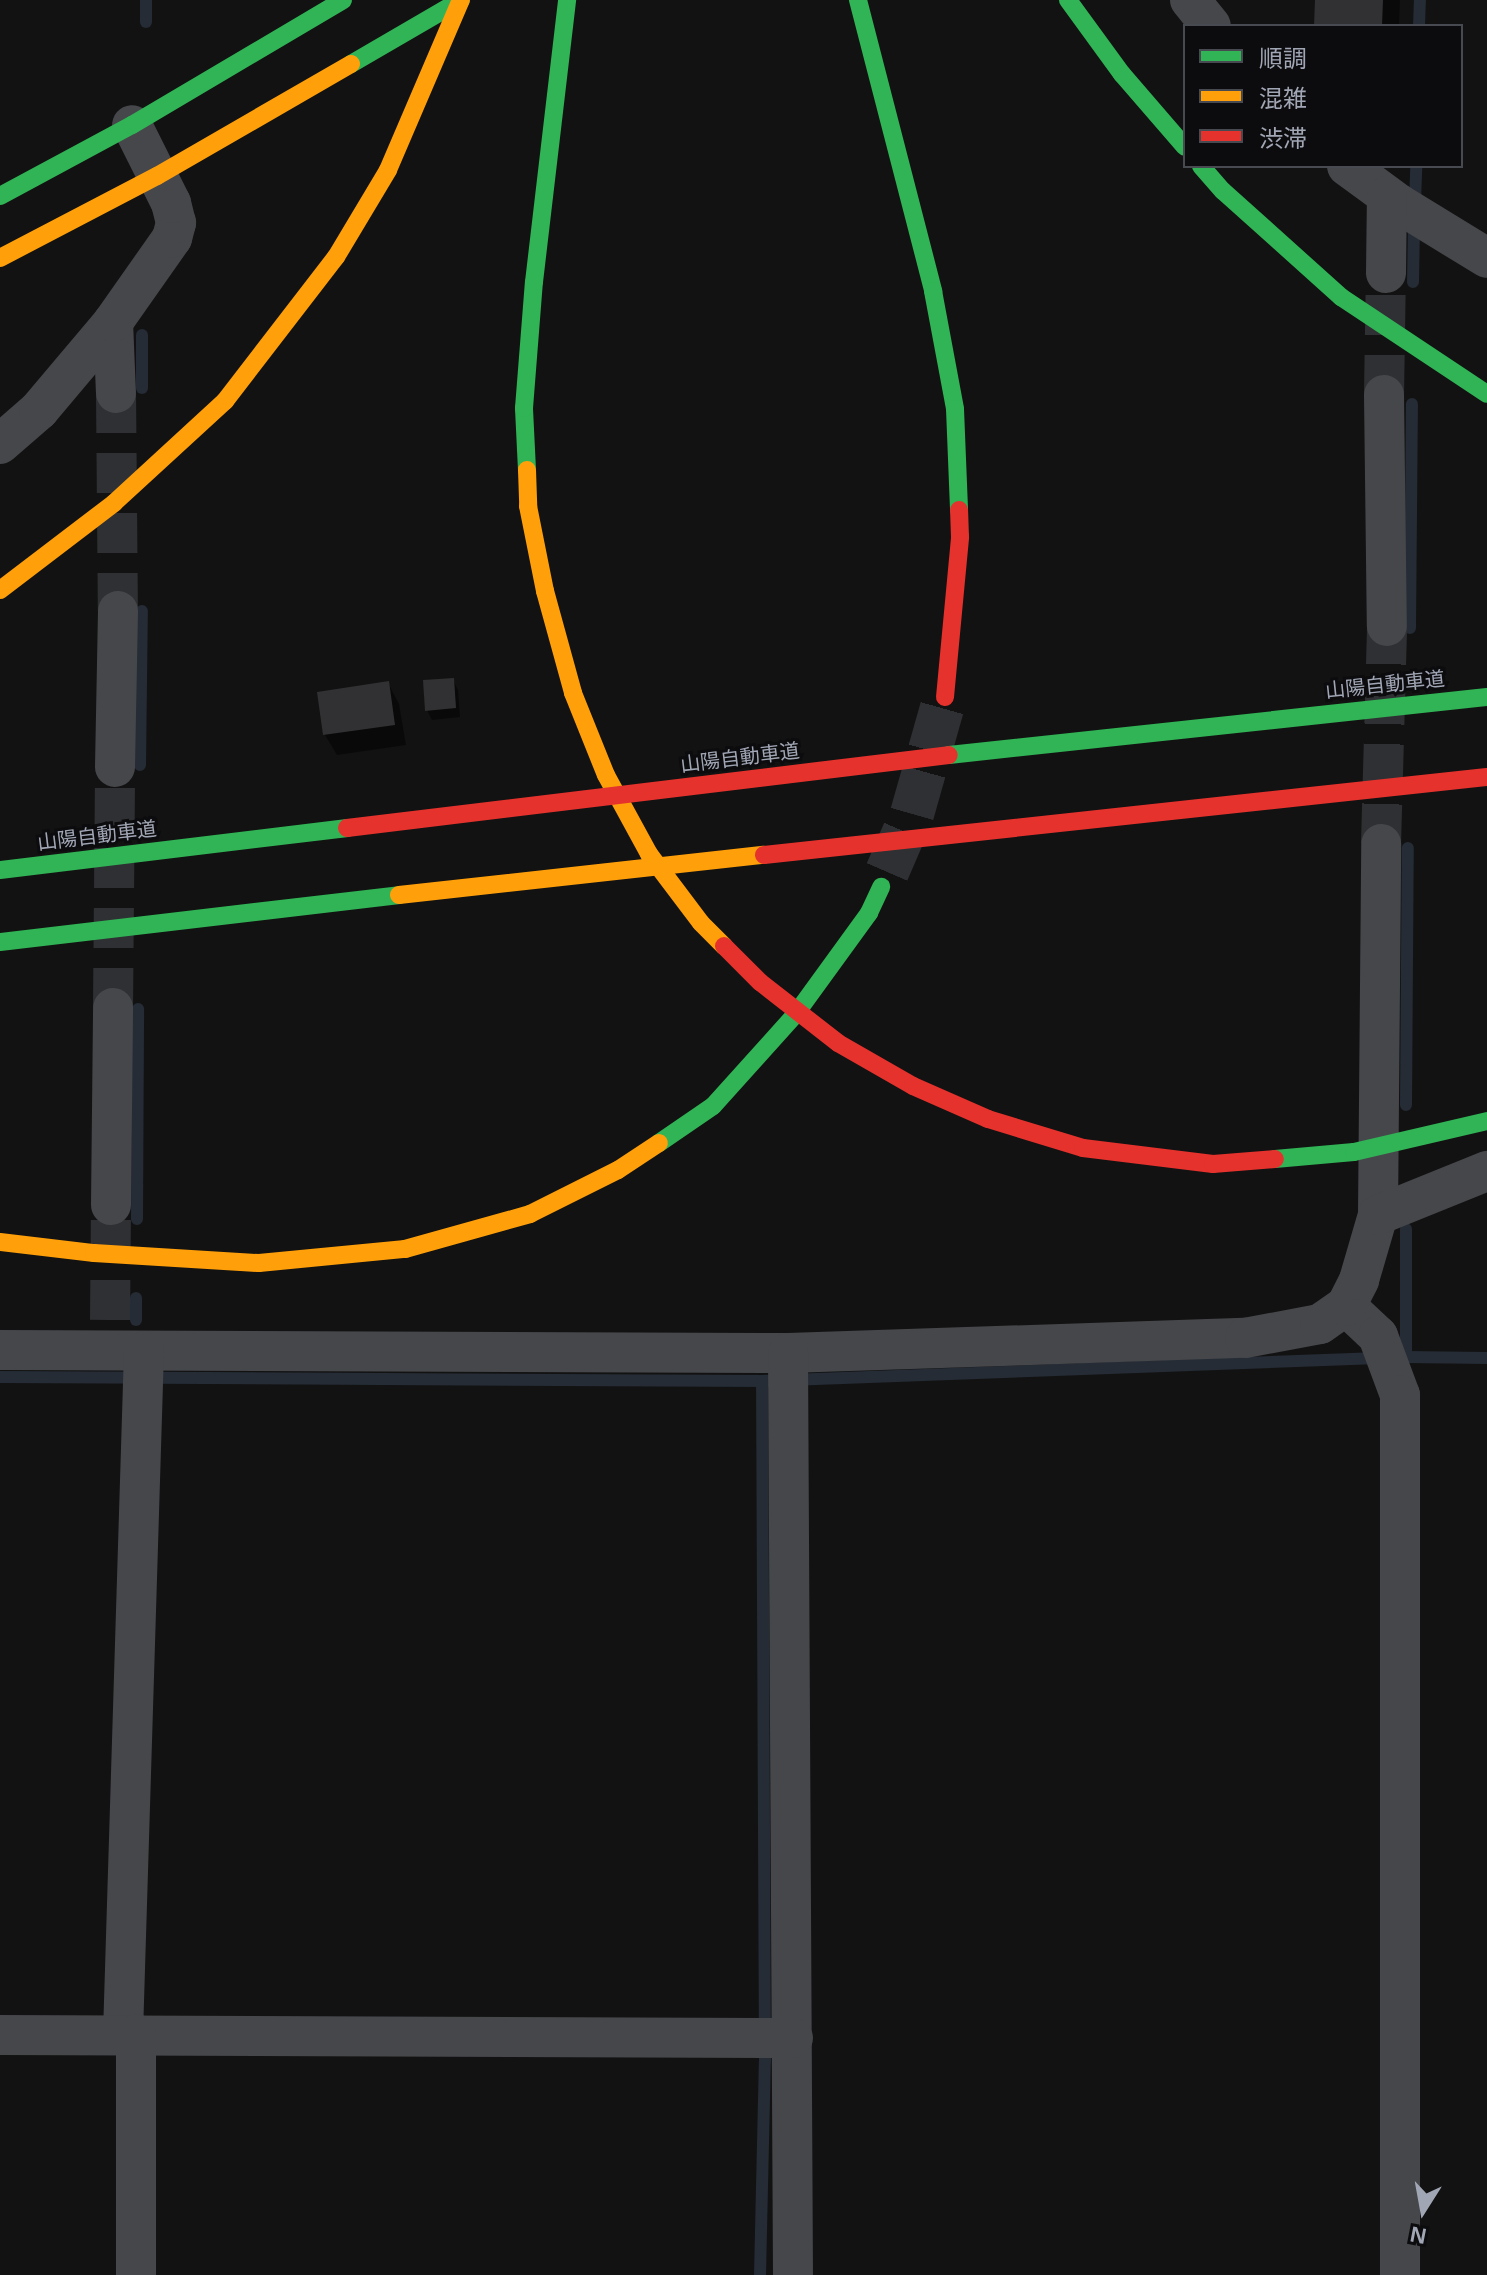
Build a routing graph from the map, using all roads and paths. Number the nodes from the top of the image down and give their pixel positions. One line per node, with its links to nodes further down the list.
1 (343, 0): 8 (main road)
2 (461, 0): 12 (main road); 23 (main road)
3 (567, 0): 35 (main road)
4 (858, 0): 26 (main road)
5 (1068, 0): 9 (main road)
6 (1190, 0): 7 (street)
7 (1209, 24)
8 (132, 125): 12 (street); 13 (main road)
9 (1183, 145)
10 (1203, 168): 20 (main road)
11 (1350, 168): 14 (street)
12 (157, 176): 15 (main road); 18 (street)
13 (0, 196)
14 (1405, 207): 16 (street); 17 (street)
15 (0, 258)
16 (1487, 258)
17 (1386, 273)
18 (113, 322): 19 (street); 22 (street)
19 (116, 393)
20 (1487, 394)
21 (1384, 395): 25 (street)
22 (0, 444)
23 (0, 590)
24 (118, 611): 28 (street)
25 (1387, 626)
26 (945, 697)
27 (1487, 697): 31 (main road, 山陽自動車道)
28 (115, 767)
29 (1487, 777): 33 (main road)
30 (1381, 844): 38 (street)
31 (0, 870)
32 (881, 887): 39 (main road)
33 (0, 942)
34 (113, 1008): 37 (street)
35 (1487, 1121)
36 (1487, 1171): 38 (street)
37 (111, 1205)
38 (1378, 1215): 40 (street)
39 (0, 1242)
40 (1346, 1306): 43 (street); 49 (street)
41 (0, 1350): 42 (street)
42 (130, 1355): 43 (street); 44 (street)
43 (788, 1372): 46 (street)
44 (130, 2034): 45 (street); 46 (street); 47 (street)
45 (0, 2035)
46 (776, 2038): 48 (street)
47 (136, 2275)
48 (793, 2275)
49 (1400, 2275)

